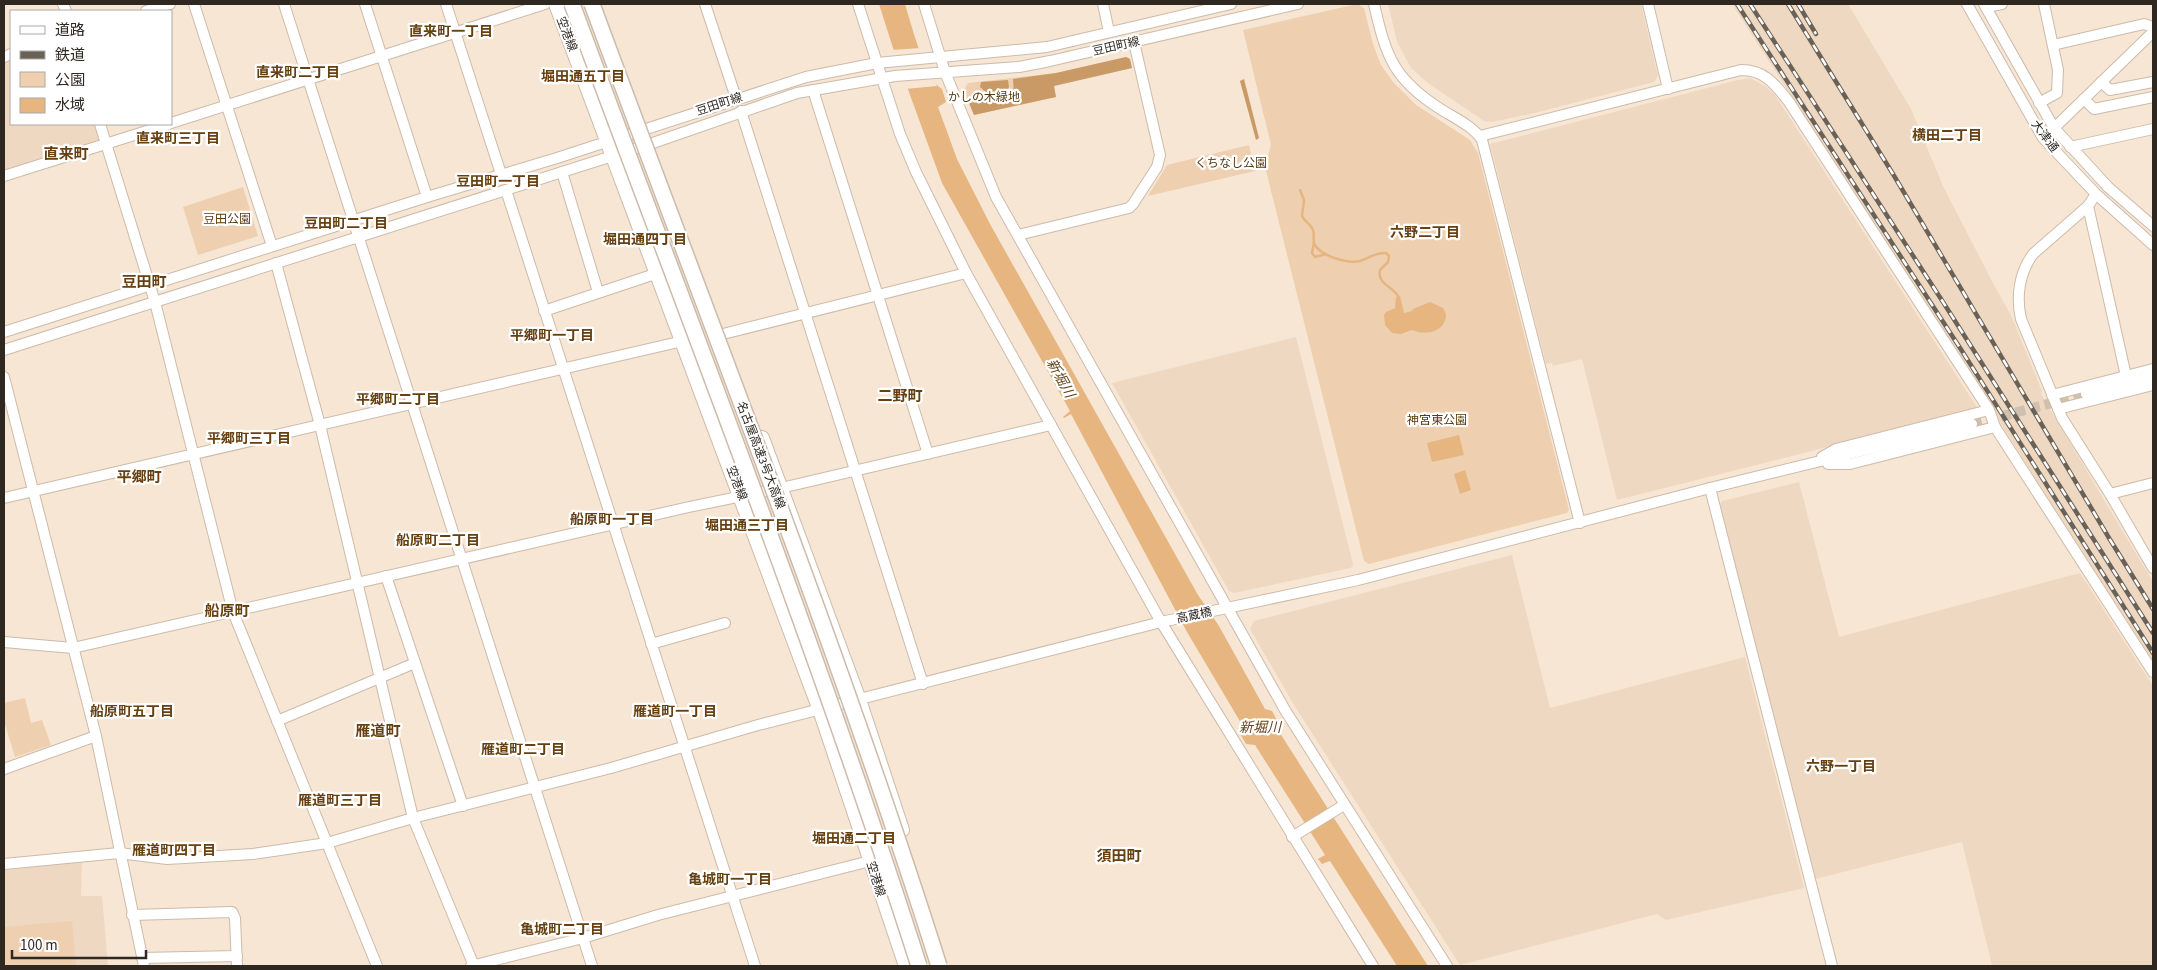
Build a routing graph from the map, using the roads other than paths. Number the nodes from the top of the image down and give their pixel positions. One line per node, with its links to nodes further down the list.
1 (170, 4): 24 (street)
2 (194, 4): 45 (street)
3 (284, 4): 36 (street)
4 (365, 4): 31 (street)
5 (446, 4): 26 (street)
6 (545, 4): 26 (street)
7 (556, 4): 55 (main road, 空港線)
8 (572, 4): 115 (highway, 名古屋高速3号大高線, bridge)
9 (580, 4): 74 (highway)
10 (592, 4): 158 (highway, 名古屋高速3号大高線, bridge)
11 (599, 4): 51 (main road)
12 (705, 4): 41 (street)
13 (858, 4): 33 (street)
14 (924, 4): 32 (street)
15 (1103, 4): 27 (street)
16 (1231, 4): 27 (street, 豆田町線)
17 (1298, 4): 29 (street, 豆田町線)
18 (1374, 4): 53 (street)
19 (1648, 4): 39 (street)
20 (1967, 4): 54 (street, 大津通)
21 (2002, 4): 23 (street)
22 (2044, 4): 30 (street)
23 (1985, 5): 44 (street, 大津通)
24 (149, 10)
25 (2153, 27): 30 (street)
26 (456, 32): 31 (street); 61 (street)
27 (1110, 32): 32 (street, 豆田町線)
28 (2153, 32): 37 (street)
29 (1134, 42): 34 (street, 豆田町線); 69 (street)
30 (2053, 46): 44 (street)
31 (382, 56): 36 (street); 65 (street)
32 (941, 58): 33 (street, 豆田町線); 34 (street)
33 (877, 63): 35 (street); 41 (street, 豆田町線)
34 (945, 72): 35 (street, 豆田町線); 69 (street)
35 (882, 78): 40 (street, 豆田町線); 76 (street)
36 (309, 79): 45 (street); 67 (street)
37 (2101, 82): 38 (street); 43 (street)
38 (2153, 82)
39 (1668, 89): 53 (street); 97 (street)
40 (813, 90): 46 (street, 豆田町線); 79 (street)
41 (736, 98): 51 (street, 豆田町線)
42 (2153, 98): 43 (street)
43 (2084, 99): 50 (street)
44 (2039, 103): 50 (street, 大津通)
45 (227, 105): 47 (street); 72 (street)
46 (741, 112): 57 (street, 豆田町線); 82 (street)
47 (172, 122)
48 (100, 125): 56 (street)
49 (164, 125): 56 (street)
50 (2054, 128): 54 (street); 58 (street, 大津通)
51 (644, 129): 55 (street, 豆田町線); 57 (main road)
52 (2153, 129): 58 (street)
53 (1480, 136): 113 (street)
54 (2043, 138): 64 (street, 大津通)
55 (607, 141): 59 (main road, 空港線); 61 (street, 豆田町線)
56 (106, 144): 62 (street); 77 (street)
57 (650, 144): 59 (street, 豆田町線); 84 (main road)
58 (2070, 146): 68 (street, 大津通)
59 (613, 156): 60 (street, 豆田町線); 75 (main road, 空港線)
60 (562, 172): 63 (street, 豆田町線); 78 (street)
61 (501, 174): 65 (street, 豆田町線)
62 (4, 176)
63 (506, 190): 70 (street, 豆田町線); 81 (street)
64 (2096, 194): 66 (street); 71 (street, 大津通)
65 (427, 197): 67 (street, 豆田町線)
66 (2088, 206): 89 (street); 94 (street)
67 (354, 220): 70 (street); 72 (street, 豆田町線)
68 (2153, 226)
69 (1018, 235): 120 (street)
70 (359, 236): 73 (street, 豆田町線); 95 (street)
71 (2153, 245)
72 (272, 246): 77 (street, 豆田町線)
73 (276, 263): 80 (street, 豆田町線); 99 (street)
74 (685, 271)
75 (658, 273): 78 (street); 85 (main road, 空港線)
76 (966, 273): 79 (street); 100 (street)
77 (150, 286): 80 (street); 83 (street, 豆田町線)
78 (598, 292): 81 (street)
79 (877, 295): 82 (street); 103 (street)
80 (155, 302): 86 (street, 豆田町線); 102 (street)
81 (544, 311): 87 (street)
82 (804, 312): 84 (street); 105 (street)
83 (4, 332)
84 (723, 334): 107 (main road)
85 (683, 341): 87 (street); 111 (main road, 空港線)
86 (4, 350)
87 (562, 369): 95 (street); 114 (street)
88 (2153, 369): 89 (street)
89 (2126, 376): 94 (street)
90 (4, 377): 109 (street)
91 (2153, 377): 93 (street)
92 (2153, 385): 96 (street)
93 (2086, 394)
94 (2052, 395): 96 (street)
95 (412, 403): 99 (street); 116 (street)
96 (2058, 409): 110 (street)
97 (1989, 410): 101 (street); 104 (street)
98 (1972, 424): 104 (street)
99 (320, 425): 102 (street); 119 (street)
100 (1051, 425): 103 (street); 122 (street)
101 (1996, 427): 104 (street); 128 (street)
102 (193, 454): 109 (street); 121 (street)
103 (928, 454): 105 (street)
104 (1810, 464): 108 (street, 高蔵橋)
105 (855, 471): 107 (street); 130 (street)
106 (2153, 483): 110 (street)
107 (781, 488): 111 (street); 131 (main road)
108 (1710, 488): 113 (street, 高蔵橋); 162 (street)
109 (33, 491): 112 (street); 126 (street)
110 (2110, 494): 117 (street)
111 (742, 496): 114 (street); 132 (main road, 空港線)
112 (4, 498)
113 (1580, 523): 120 (street, 高蔵橋)
114 (612, 525): 116 (street); 125 (street)
115 (767, 526): 156 (highway, 名古屋高速3号大高線, bridge); 157 (highway, bridge)
116 (462, 559): 118 (street); 137 (street)
117 (2152, 564)
118 (386, 576): 119 (street); 127 (street)
119 (358, 583): 121 (street); 129 (street)
120 (1222, 609): 122 (street, 高蔵橋); 139 (street)
121 (233, 612): 126 (street); 133 (street)
122 (1166, 621): 130 (street, 高蔵橋); 141 (street)
123 (725, 623): 125 (street)
124 (4, 642): 126 (street)
125 (651, 644): 135 (street)
126 (73, 648): 134 (street)
127 (415, 663): 129 (street); 138 (street)
128 (2153, 672)
129 (380, 678): 133 (street); 140 (street)
130 (923, 684): 131 (street, 高蔵橋)
131 (859, 700): 132 (street, 高蔵橋); 159 (main road)
132 (820, 710): 135 (street, 高蔵橋); 144 (main road, 空港線)
133 (277, 722): 142 (street)
134 (96, 736): 136 (street); 143 (street)
135 (684, 746): 137 (street, 高蔵橋); 146 (street)
136 (4, 769)
137 (535, 787): 138 (street, 高蔵橋); 148 (street)
138 (463, 806): 140 (street, 高蔵橋)
139 (1340, 807): 141 (street); 161 (street)
140 (413, 818): 142 (street, 高蔵橋); 152 (street)
141 (1296, 834): 160 (street)
142 (327, 843): 143 (street, 高蔵橋); 151 (street)
143 (119, 853): 145 (street, 高蔵橋); 147 (street)
144 (870, 861): 146 (street); 155 (main road, 空港線)
145 (4, 864)
146 (733, 896): 148 (street); 154 (street)
147 (132, 915): 149 (street); 150 (street)
148 (583, 938): 152 (street); 153 (street)
149 (237, 961): 150 (street)
150 (143, 962)
151 (377, 966)
152 (473, 966)
153 (592, 966)
154 (755, 966)
155 (906, 966)
156 (919, 966)
157 (926, 966)
158 (939, 966)
159 (946, 966)
160 (1373, 966)
161 (1447, 966)
162 (1832, 966)

